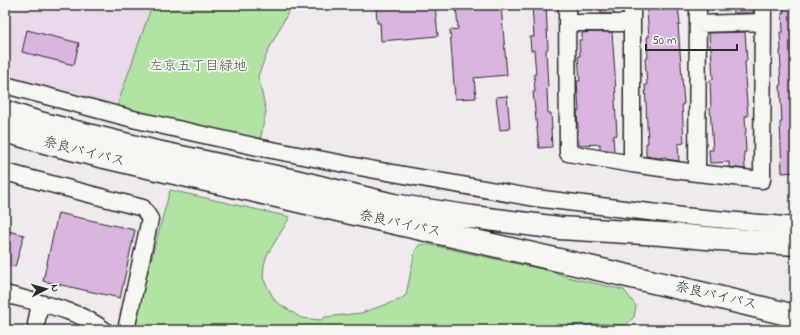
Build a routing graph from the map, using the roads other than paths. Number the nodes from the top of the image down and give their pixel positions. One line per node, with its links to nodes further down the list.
1 (567, 5): 6 (street)
2 (632, 5): 7 (street)
3 (698, 5): 8 (street)
4 (763, 5): 5 (street)
5 (763, 22): 8 (street); 14 (street)
6 (567, 23): 7 (street); 12 (street)
7 (632, 23): 12 (street)
8 (698, 24): 14 (street)
9 (5, 85): 15 (street)
10 (5, 112): 16 (highway, 奈良バイパス)
11 (5, 131): 20 (highway, 奈良バイパス)
12 (632, 164): 14 (street)
13 (5, 172): 26 (street)
14 (698, 173)
15 (795, 226)
16 (662, 234): 17 (highway, 奈良バイパス); 18 (highway)
17 (795, 244)
18 (795, 258)
19 (5, 294): 21 (street)
20 (732, 300): 22 (highway); 23 (highway, 奈良バイパス)
21 (40, 303): 24 (street); 25 (street)
22 (795, 311)
23 (795, 316)
24 (35, 330)
25 (104, 330)
26 (126, 330)

